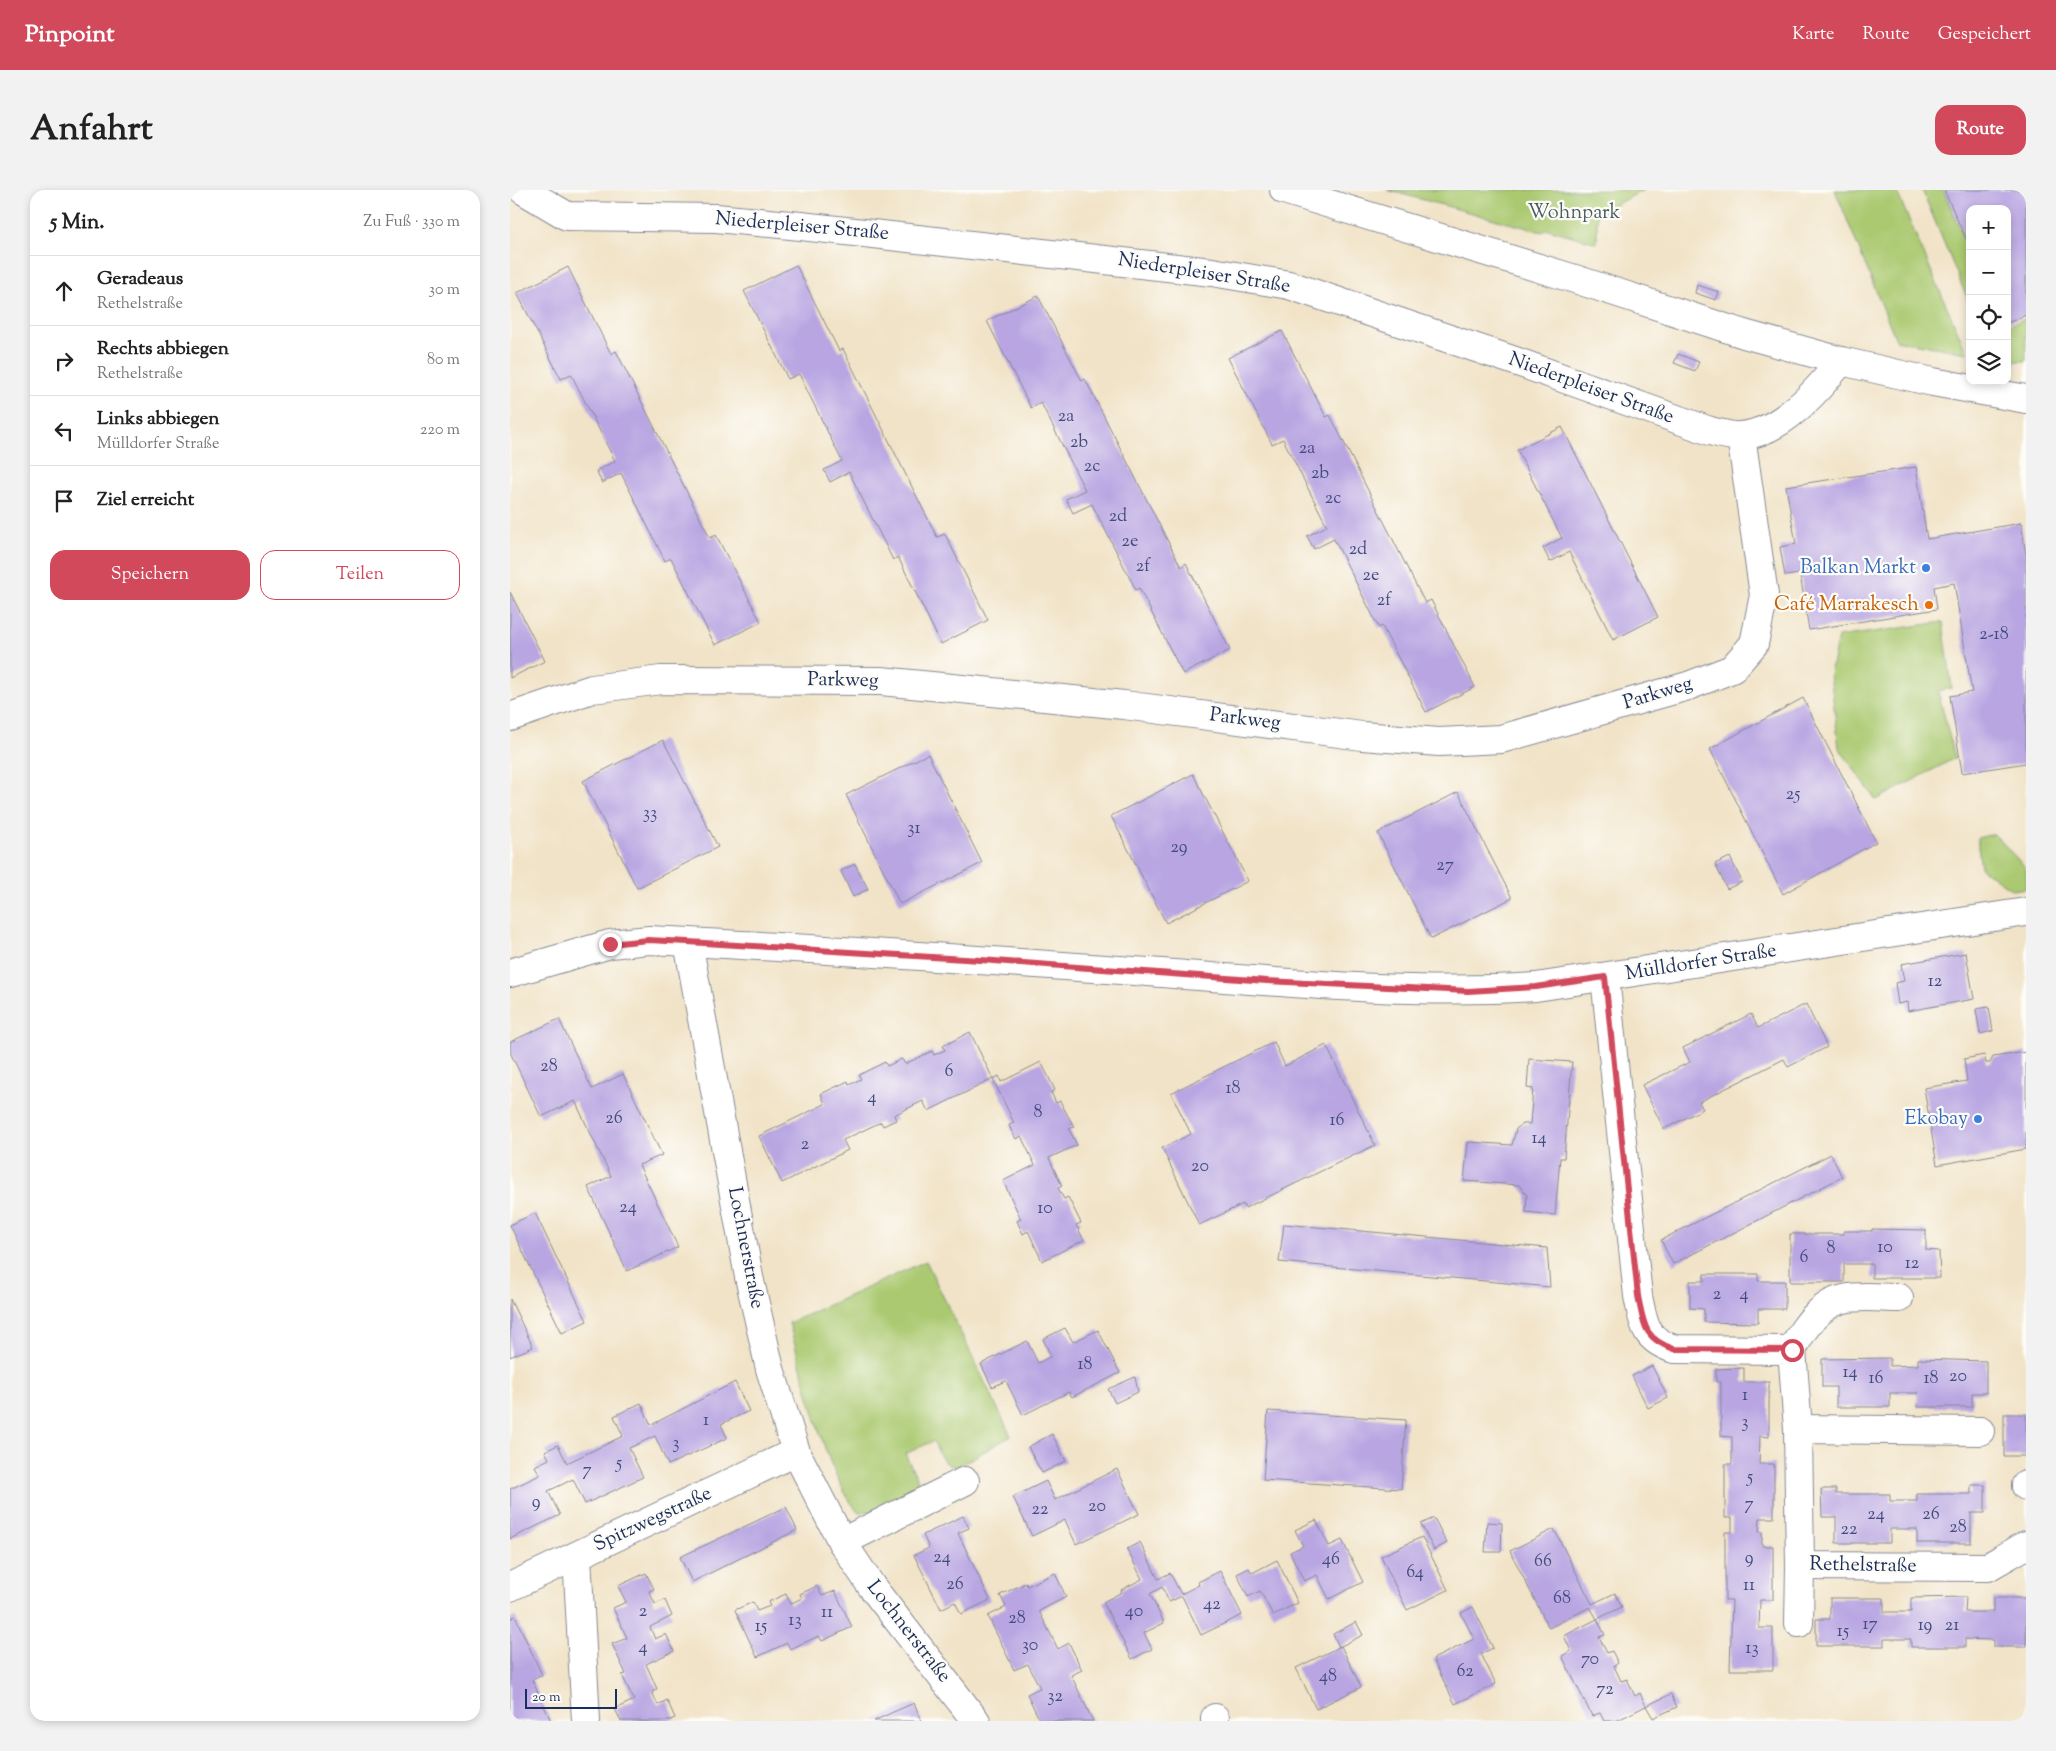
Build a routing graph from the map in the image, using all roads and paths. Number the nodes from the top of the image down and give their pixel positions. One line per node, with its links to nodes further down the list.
1 (523, 190): 5 (street, Niederpleiser Straße)
2 (1284, 190): 3 (street)
3 (1841, 361): 4 (street); 5 (street, Niederpleiser Straße)
4 (2026, 399)
5 (1740, 436): 6 (street, Parkweg)
6 (510, 717)
7 (2026, 912): 10 (street, Mülldorfer Straße)
8 (688, 942): 9 (street, Mülldorfer Straße); 10 (street, Mülldorfer Straße); 15 (street, Lochnerstraße)
9 (510, 973)
10 (1605, 977): 12 (street)
11 (1899, 1298): 12 (street)
12 (1792, 1350): 13 (street, Rethelstraße)
13 (1798, 1429): 14 (street); 20 (street, Rethelstraße)
14 (1980, 1431)
15 (796, 1452): 17 (street, Lochnerstraße); 19 (street, Spitzwegstraße)
16 (965, 1481): 17 (street)
17 (842, 1542): 24 (street, Lochnerstraße)
18 (2026, 1545): 20 (street, Rethelstraße)
19 (577, 1556): 21 (street, Spitzwegstraße); 23 (street)
20 (1800, 1566): 22 (street)
21 (510, 1587)
22 (1799, 1623)
23 (586, 1721)
24 (976, 1721)

